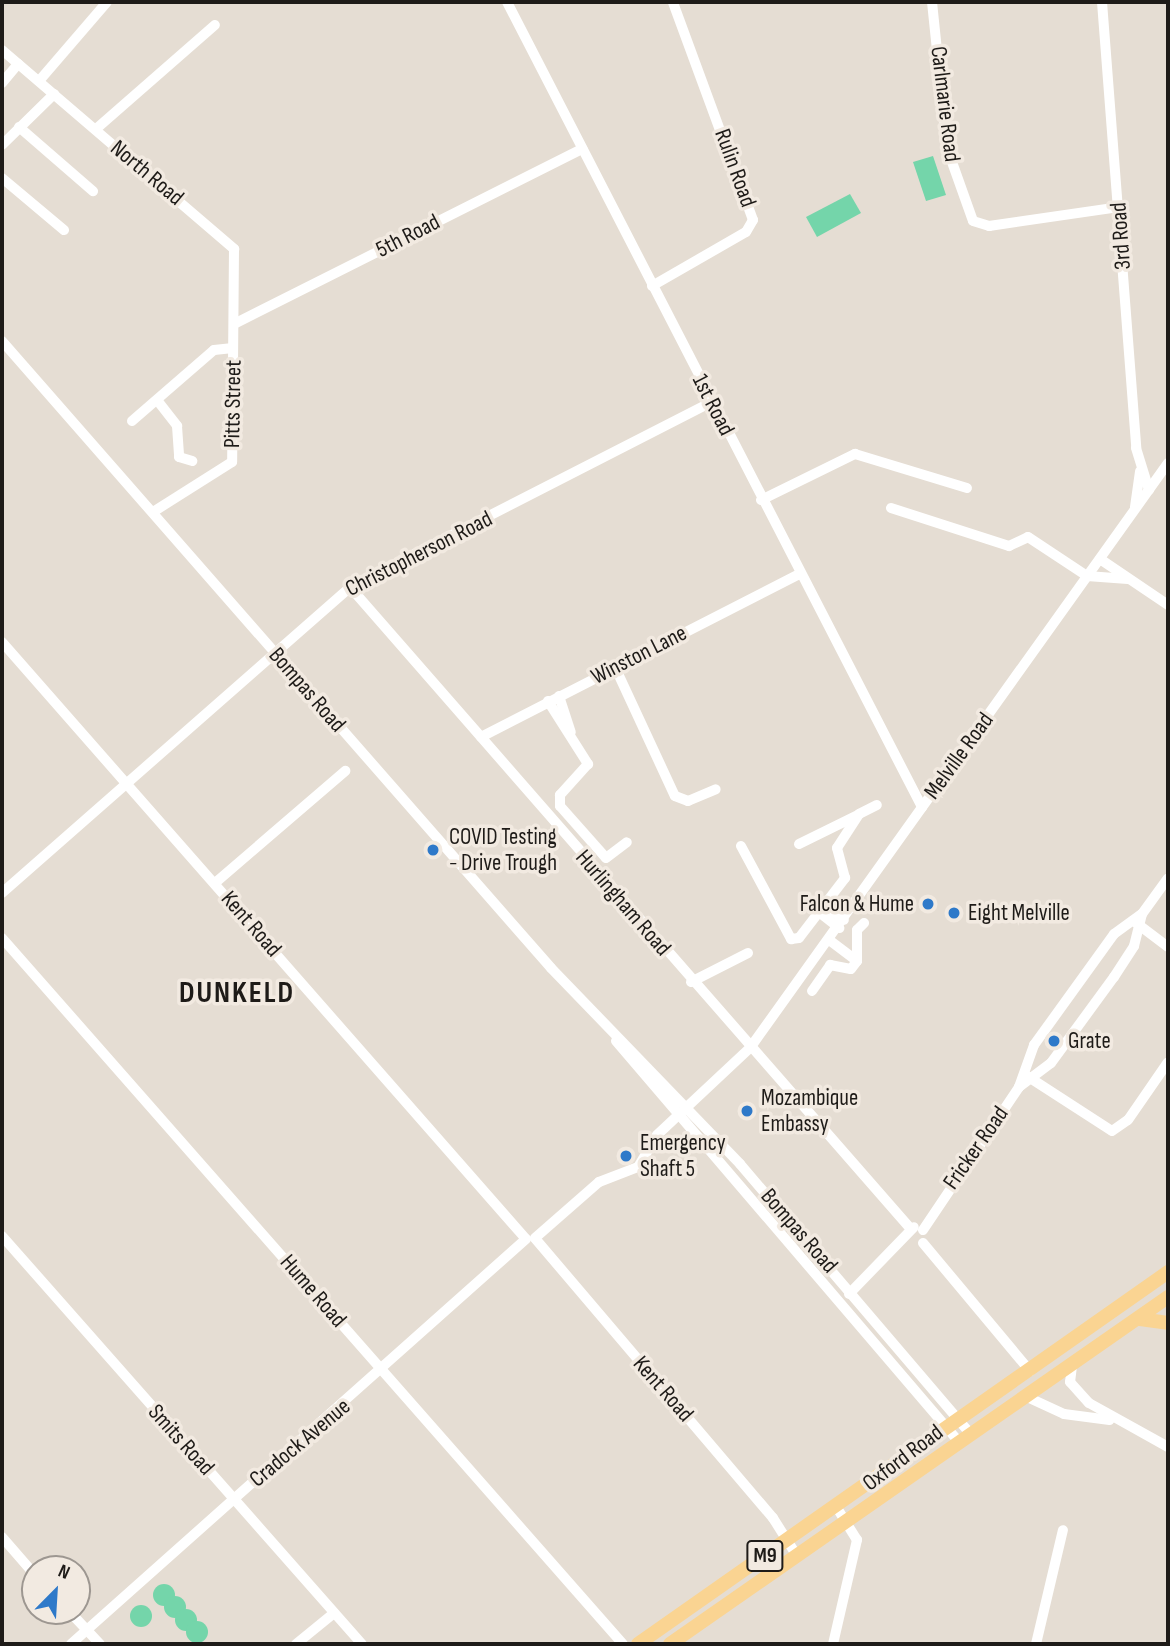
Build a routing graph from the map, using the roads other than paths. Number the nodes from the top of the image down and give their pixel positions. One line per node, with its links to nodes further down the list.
1 (107, 2): 9 (street)
2 (507, 2): 15 (street, 1st Road)
3 (673, 2): 20 (street, Rulin Road)
4 (932, 2): 18 (street, Carlmarie Road)
5 (1102, 2): 18 (street, 3rd Road)
6 (215, 25): 13 (street)
7 (2, 50): 8 (street, North Road)
8 (18, 64): 9 (street, North Road); 10 (street)
9 (39, 81): 11 (street, North Road)
10 (2, 83)
11 (54, 94): 12 (street); 13 (street, North Road)
12 (19, 127): 14 (street); 17 (street)
13 (96, 129): 21 (street, North Road)
14 (2, 145)
15 (582, 149): 20 (street, 1st Road); 21 (street, 5th Road)
16 (2, 178): 19 (street)
17 (93, 191)
18 (1119, 207): 29 (street, 3rd Road)
19 (64, 230)
20 (652, 286): 25 (street, 1st Road)
21 (234, 324): 23 (street, Pitts Street)
22 (2, 341): 35 (street, Bompas Road)
23 (233, 348): 24 (street); 35 (street, Pitts Street)
24 (157, 400): 26 (street); 27 (street)
25 (712, 402): 32 (street, 1st Road); 40 (street, Christopherson Road)
26 (132, 421)
27 (192, 461)
28 (1168, 463): 31 (street, Melville Road)
29 (1140, 471): 31 (street, 3rd Road); 34 (street, 3rd Road)
30 (967, 488): 32 (street)
31 (1149, 490): 34 (street, Melville Road)
32 (761, 500): 37 (street, 1st Road)
33 (891, 508): 38 (street)
34 (1134, 510): 36 (street, Melville Road)
35 (153, 512): 43 (street, Bompas Road)
36 (1100, 559): 38 (street, Melville Road); 39 (street)
37 (798, 575): 44 (street, Winston Lane); 53 (street, 1st Road)
38 (1087, 576): 39 (street); 53 (street, Melville Road)
39 (1128, 579): 41 (street)
40 (350, 587): 43 (street, Christopherson Road); 48 (street, Hurlingham Road)
41 (1168, 605)
42 (2, 642): 50 (street, Kent Road)
43 (272, 650): 50 (street, Christopherson Road); 72 (street, Bompas Road)
44 (615, 667): 45 (street, Winston Lane); 51 (street)
45 (559, 696): 46 (street, Winston Lane); 47 (street)
46 (548, 701): 47 (street); 48 (street, Winston Lane)
47 (571, 732): 55 (street)
48 (481, 737): 70 (street, Hurlingham Road)
49 (345, 771): 59 (street)
50 (125, 780): 59 (street, Kent Road); 60 (street, Christopherson Road)
51 (716, 789)
52 (877, 805): 54 (street)
53 (922, 807): 64 (street, Melville Road)
54 (859, 814): 56 (street); 61 (street)
55 (627, 842)
56 (799, 844)
57 (741, 846): 61 (street)
58 (1168, 878): 62 (street, Fricker Road)
59 (215, 883): 80 (street, Kent Road)
60 (2, 893)
61 (818, 905): 64 (street)
62 (1139, 920): 67 (street); 75 (street, Fricker Road); 75 (street, Fricker Road)
63 (864, 923): 69 (street)
64 (842, 924): 66 (street, Melville Road)
65 (2, 938): 90 (street, Hume Road)
66 (830, 941): 69 (street); 73 (street, Melville Road)
67 (1168, 947)
68 (748, 953): 70 (street)
69 (857, 961): 71 (street)
70 (691, 982): 73 (street, Hurlingham Road)
71 (812, 991)
72 (615, 1038): 76 (street, Bompas Road); 77 (street, Bompas Road)
73 (750, 1048): 76 (street, Cradock Avenue); 79 (street, Hurlingham Road)
74 (1168, 1062): 75 (street)
75 (1027, 1077): 79 (street, Fricker Road)
76 (687, 1107): 77 (street, Cradock Avenue); 82 (street, Bompas Road)
77 (678, 1115): 80 (street, Cradock Avenue); 83 (street, Bompas Road)
78 (2, 1236): 99 (street, Smits Road)
79 (914, 1237): 82 (street, Fricker Road); 89 (street, Hurlingham Road)
80 (530, 1240): 90 (street, Cradock Avenue); 107 (street, Kent Road)
81 (1168, 1272): 85 (main road, Oxford Road / M9)
82 (852, 1292): 83 (street, Fricker Road); 95 (street, Bompas Road)
83 (840, 1300): 95 (street, Bompas Road)
84 (1165, 1303): 85 (main road); 86 (main road, Oxford Road / M9)
85 (1123, 1306): 89 (main road, Oxford Road / M9)
86 (1140, 1319): 87 (main road); 88 (main road, Oxford Road / M9)
87 (1168, 1323)
88 (1072, 1366): 91 (street); 92 (main road, Oxford Road / M9)
89 (1030, 1371): 95 (main road, Oxford Road / M9)
90 (384, 1372): 99 (street, Cradock Avenue); 119 (street, Hume Road)
91 (1082, 1395): 93 (street); 94 (street)
92 (1025, 1396): 93 (street); 96 (main road, Oxford Road / M9)
93 (1072, 1416): 94 (street)
94 (1112, 1420): 97 (street)
95 (953, 1421): 96 (street, Bompas Road); 98 (main road, Oxford Road / M9)
96 (966, 1438): 101 (main road, Oxford Road / M9)
97 (1168, 1447)
98 (858, 1492): 100 (main road, Oxford Road / M9); 101 (main road)
99 (234, 1499): 111 (street, Smits Road); 114 (street, Cradock Avenue)
100 (836, 1507): 102 (street); 103 (main road, Oxford Road / M9)
101 (868, 1507): 102 (main road, Oxford Road / M9)
102 (848, 1522): 106 (main road, Oxford Road / M9); 122 (street)
103 (808, 1527): 106 (main road); 107 (main road, Oxford Road / M9)
104 (1063, 1530): 123 (street)
105 (2, 1537): 109 (street)
106 (818, 1541): 108 (main road, Oxford Road / M9)
107 (788, 1542): 108 (street, Kent Road); 110 (main road, Oxford Road / M9)
108 (797, 1556): 112 (main road, Oxford Road / M9)
109 (21, 1559)
110 (701, 1601): 112 (main road); 120 (main road, Oxford Road / M9)
111 (334, 1612): 117 (street); 118 (street, Smits Road)
112 (712, 1616): 121 (main road, Oxford Road / M9)
113 (83, 1625): 114 (street)
114 (87, 1629): 115 (street, Cradock Avenue); 116 (street)
115 (71, 1644)
116 (100, 1644)
117 (296, 1644)
118 (362, 1644)
119 (623, 1644)
120 (640, 1644)
121 (670, 1644)
122 (833, 1644)
123 (1036, 1644)

